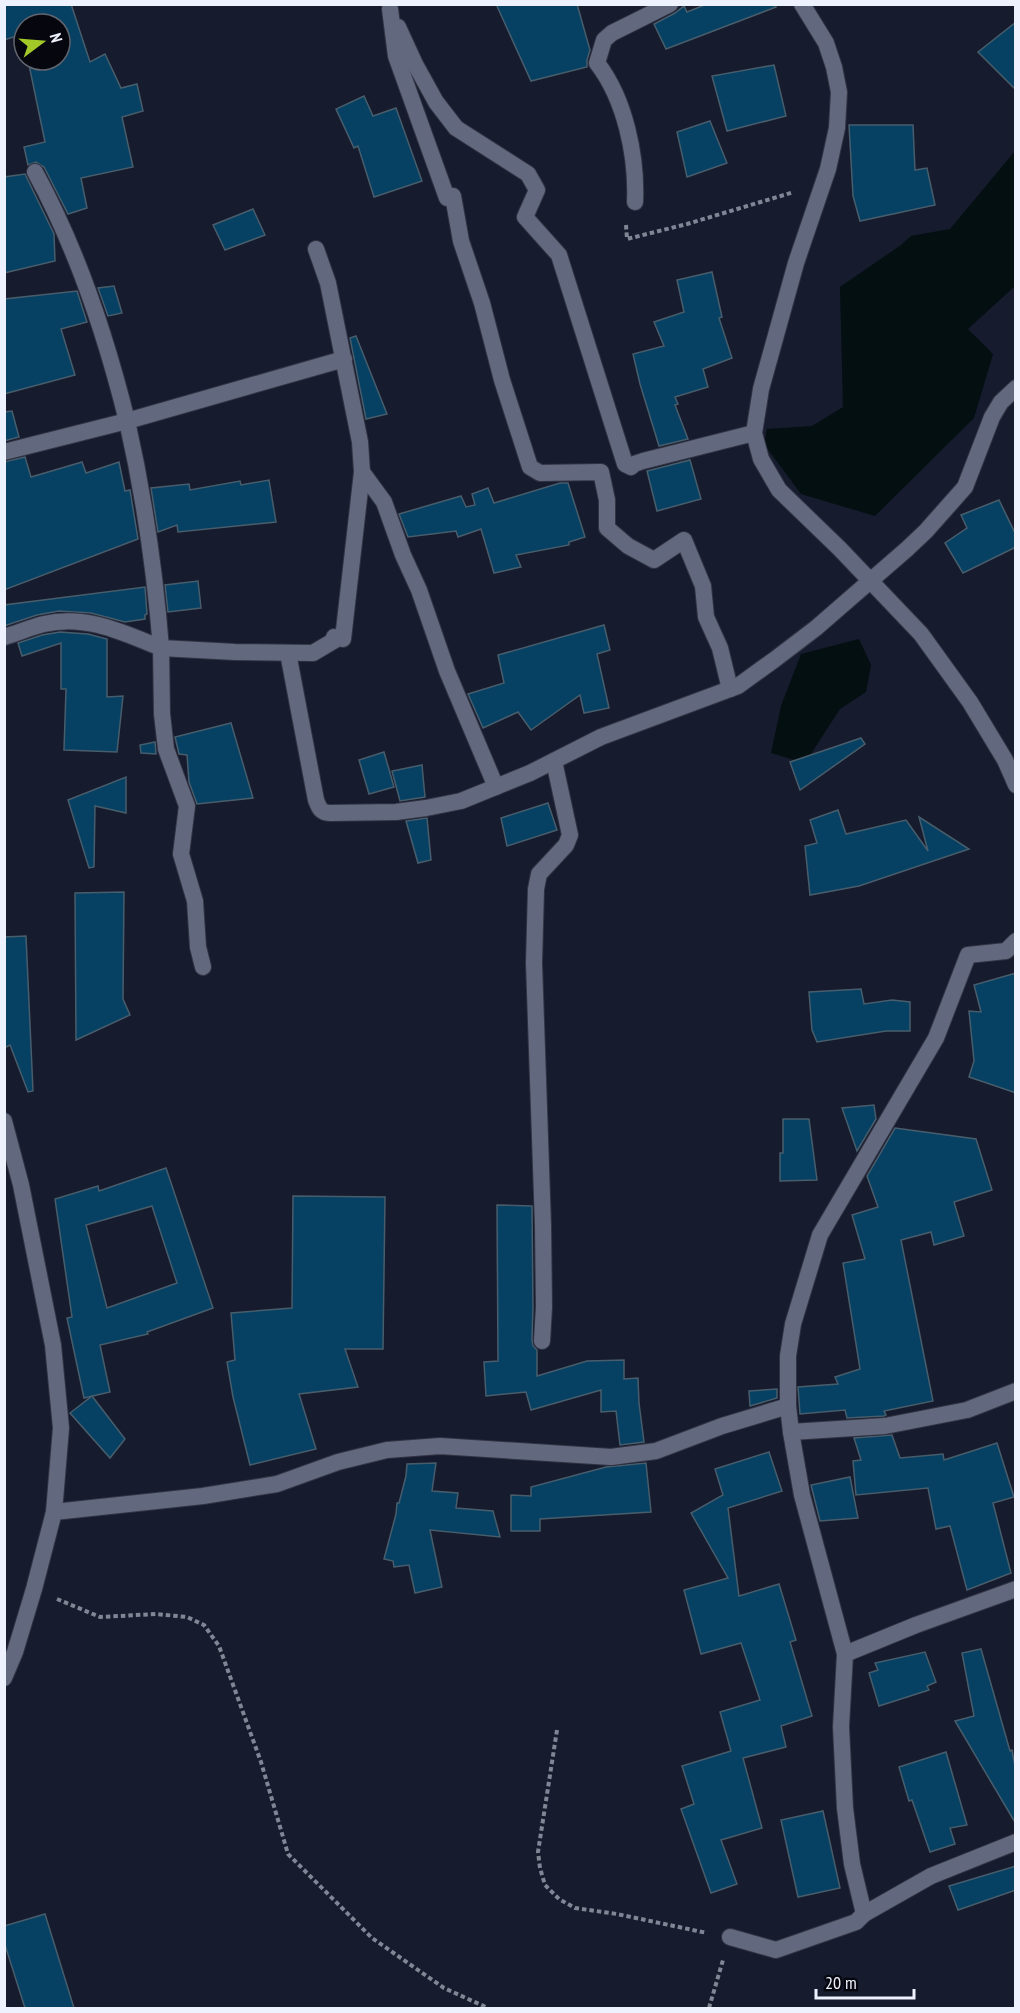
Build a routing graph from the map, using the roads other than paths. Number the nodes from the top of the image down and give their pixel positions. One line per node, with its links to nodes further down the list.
1 (802, 4): 10 (street)
2 (669, 5): 5 (street)
3 (389, 7): 10 (street); 17 (street)
4 (35, 172): 9 (street)
5 (634, 202)
6 (316, 249): 7 (street)
7 (344, 359): 9 (street); 12 (street)
8 (1016, 388): 13 (street)
9 (127, 421): 11 (street); 15 (street)
10 (754, 433): 13 (street)
11 (4, 452)
12 (362, 472): 16 (street); 20 (street)
13 (870, 581): 17 (street); 19 (street)
14 (4, 637): 15 (street)
15 (161, 648): 16 (street); 22 (street)
16 (288, 653): 20 (street)
17 (730, 689): 18 (street)
18 (554, 761): 20 (street); 24 (street)
19 (1016, 785)
20 (496, 787)
21 (1016, 941): 26 (street)
22 (203, 967)
23 (4, 1121): 28 (street)
24 (542, 1341)
25 (1016, 1390): 27 (street)
26 (788, 1406): 27 (street); 28 (street)
27 (790, 1432): 30 (street)
28 (54, 1512): 31 (street)
29 (1016, 1588): 30 (street)
30 (845, 1654): 33 (street)
31 (4, 1678)
32 (1016, 1842): 33 (street)
33 (864, 1914): 34 (street)
34 (730, 1937)

